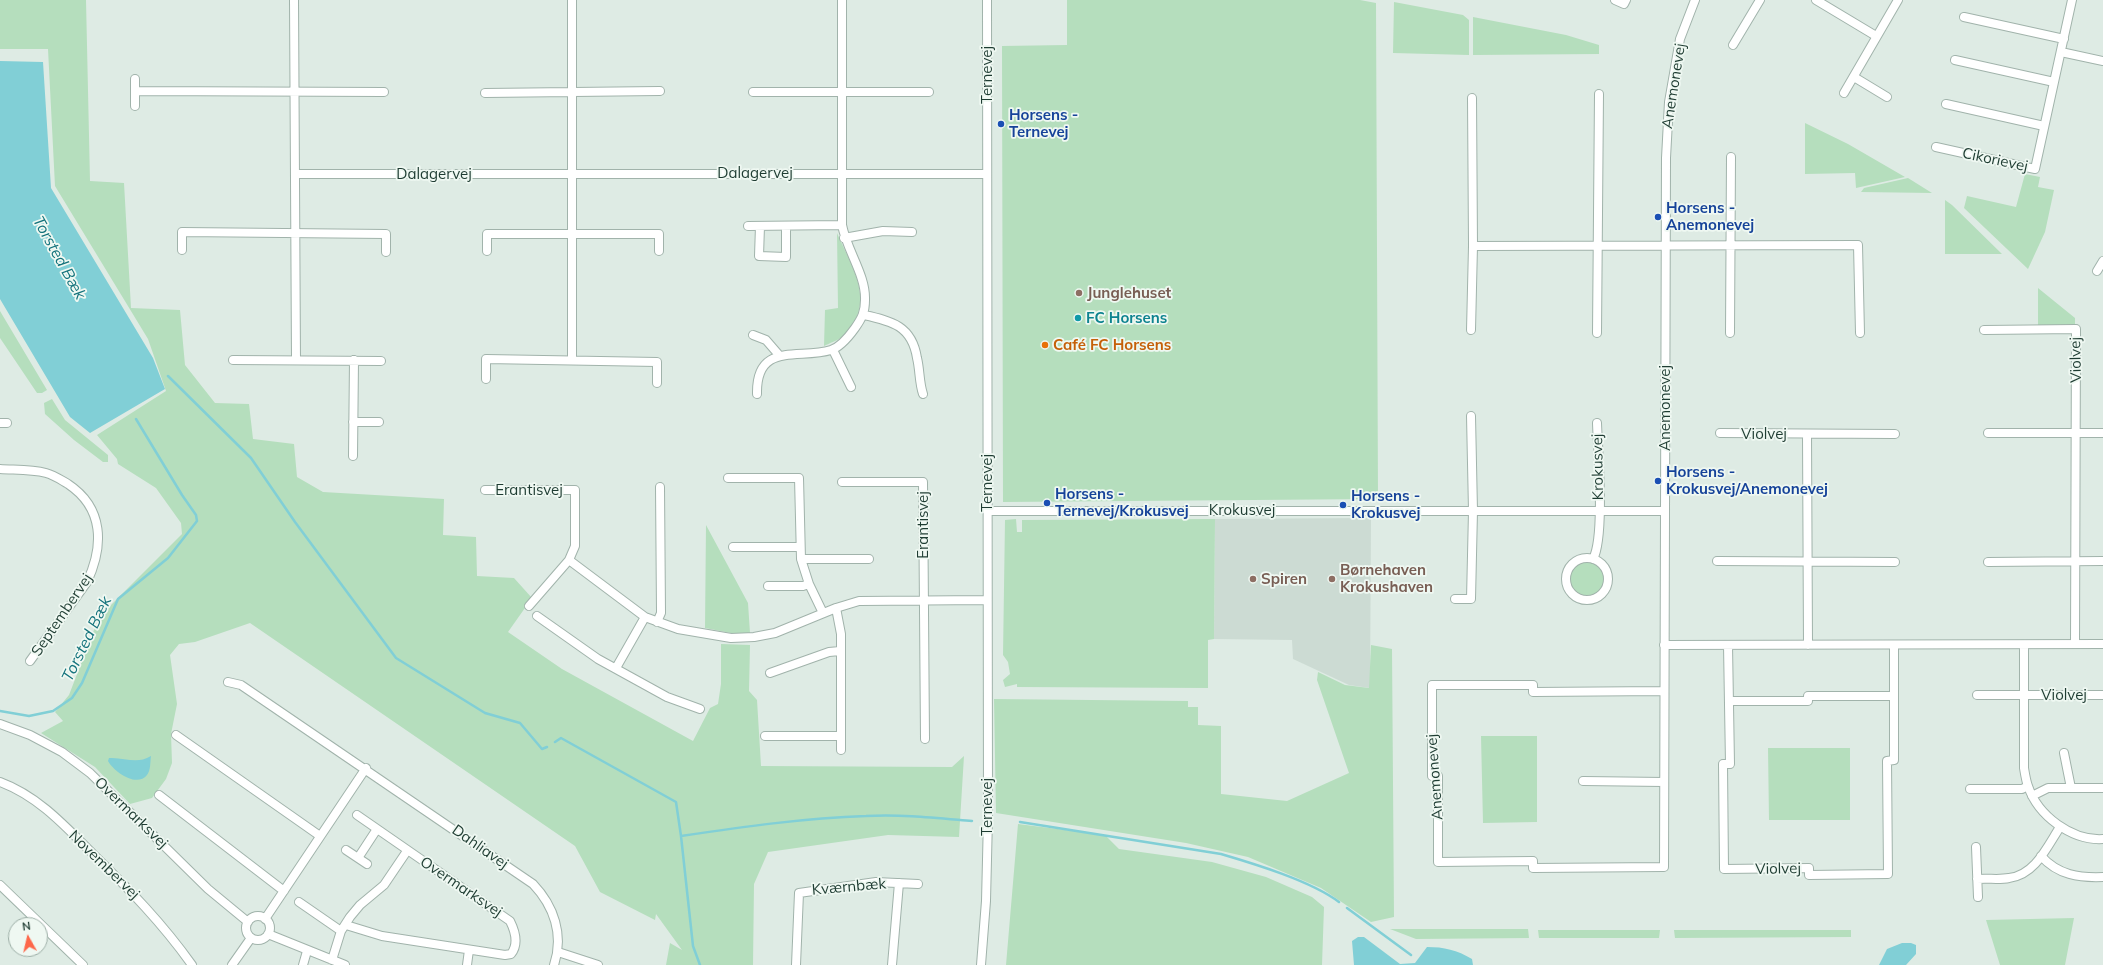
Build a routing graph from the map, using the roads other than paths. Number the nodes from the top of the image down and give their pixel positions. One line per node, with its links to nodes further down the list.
1 (294, 0): 23 (street)
2 (572, 0): 26 (street)
3 (842, 0): 28 (street)
4 (987, 0): 43 (street, Ternevej)
5 (1615, 0): 6 (street)
6 (1626, 0)
7 (1695, 0): 55 (street, Anemonevej)
8 (1760, 0): 15 (street)
9 (1816, 0): 13 (street)
10 (1898, 0): 13 (street)
11 (2072, 0): 14 (street, Cikorievej)
12 (1964, 16): 14 (street)
13 (1876, 36): 19 (street)
14 (2064, 40): 16 (street, Cikorievej)
15 (1734, 45)
16 (2061, 52): 18 (street); 21 (street, Cikorievej)
17 (1955, 60): 21 (street)
18 (2103, 61)
19 (1854, 77): 32 (street); 33 (street)
20 (135, 79): 22 (street)
21 (2054, 82): 37 (street, Cikorievej)
22 (135, 91): 23 (street); 36 (street)
23 (295, 91): 25 (street); 42 (street)
24 (660, 91): 26 (street)
25 (384, 92)
26 (572, 92): 30 (street); 40 (street)
27 (753, 92): 28 (street)
28 (842, 92): 29 (street); 41 (street)
29 (929, 92)
30 (485, 93)
31 (1599, 94): 54 (street)
32 (1844, 94)
33 (1888, 97)
34 (1472, 98): 53 (street)
35 (1946, 104): 37 (street)
36 (135, 106)
37 (2044, 126): 38 (street, Cikorievej)
38 (1936, 147)
39 (1731, 157): 52 (street)
40 (572, 173): 41 (street, Dalagervej); 42 (street, Dalagervej); 50 (street)
41 (842, 173): 43 (street, Dalagervej); 44 (street)
42 (295, 174): 49 (street)
43 (987, 174): 97 (street, Ternevej)
44 (842, 225): 47 (street); 51 (street)
45 (748, 226): 46 (street)
46 (760, 226): 47 (street); 47 (street)
47 (786, 226)
48 (912, 232): 51 (street)
49 (295, 234): 56 (street); 59 (street); 72 (street)
50 (572, 234): 57 (street); 58 (street); 74 (street)
51 (844, 238): 62 (street)
52 (1730, 244): 55 (street); 65 (street); 66 (street)
53 (1473, 246): 54 (street); 63 (street)
54 (1598, 246): 55 (street); 67 (street)
55 (1665, 246): 100 (street, Anemonevej)
56 (182, 250)
57 (487, 251)
58 (659, 251)
59 (386, 252)
60 (2103, 261): 61 (street)
61 (2097, 271)
62 (864, 315): 69 (street); 80 (street)
63 (1471, 330)
64 (1984, 330): 86 (street, Violvej)
65 (1730, 333)
66 (1860, 333)
67 (1597, 334)
68 (753, 335): 70 (street)
69 (833, 350): 70 (street); 78 (street)
70 (779, 355): 79 (street)
71 (232, 360): 72 (street)
72 (296, 360): 73 (street)
73 (354, 360): 75 (street); 82 (street)
74 (572, 360): 76 (street); 77 (street)
75 (381, 361)
76 (486, 379)
77 (657, 383)
78 (851, 387)
79 (757, 394)
80 (923, 394)
81 (1471, 416): 98 (street)
82 (354, 422): 83 (street); 91 (street)
83 (379, 422)
84 (1597, 423): 99 (street, Krokusvej)
85 (1988, 433): 86 (street)
86 (2076, 433): 90 (street); 108 (street, Violvej)
87 (1720, 434): 88 (street, Violvej)
88 (1807, 434): 89 (street, Violvej); 107 (street, Violvej)
89 (1895, 434)
90 (2103, 434)
91 (353, 456)
92 (0, 469): 132 (street, Septembervej)
93 (728, 478): 102 (street)
94 (842, 482): 116 (street, Erantisvej)
95 (660, 487): 123 (street)
96 (485, 490): 106 (street, Erantisvej)
97 (987, 510): 98 (street, Krokusvej); 117 (street, Ternevej)
98 (1473, 511): 99 (street, Krokusvej); 115 (street)
99 (1599, 511): 100 (street, Krokusvej); 105 (street, Krokusvej)
100 (1665, 511): 129 (street, Anemonevej)
101 (734, 547): 102 (street)
102 (800, 547): 103 (street)
103 (800, 559): 104 (street); 113 (street)
104 (869, 559)
105 (1594, 559): 105 (street)
106 (569, 560): 118 (street, Erantisvej); 122 (street)
107 (1808, 561): 110 (street); 111 (street); 127 (street, Violvej)
108 (2076, 561): 109 (street); 112 (street); 125 (street, Violvej)
109 (2103, 561)
110 (1717, 562)
111 (1895, 562)
112 (1988, 562)
113 (809, 584): 114 (street); 120 (street)
114 (768, 586)
115 (1454, 598)
116 (923, 600): 117 (street); 119 (street); 147 (street, Erantisvej)
117 (987, 600): 198 (street, Ternevej)
118 (529, 606)
119 (836, 608): 120 (street); 131 (street)
120 (823, 613): 123 (street)
121 (537, 616): 133 (street)
122 (645, 617): 123 (street); 133 (street)
123 (657, 622)
124 (2024, 644): 125 (street); 128 (street); 138 (street, Violvej)
125 (2076, 644): 126 (street)
126 (2103, 644)
127 (1808, 645): 128 (street); 130 (street)
128 (1894, 645): 140 (street, Violvej)
129 (1664, 646): 130 (street); 136 (street, Anemonevej)
130 (1728, 646): 141 (street, Violvej)
131 (840, 651): 134 (street); 146 (street)
132 (30, 661)
133 (616, 668): 142 (street)
134 (770, 673)
135 (228, 682): 150 (street, Dahliavej)
136 (1664, 691): 153 (street, Anemonevej); 153 (street, Anemonevej)
137 (1977, 695): 138 (street, Violvej)
138 (2024, 695): 139 (street, Violvej); 154 (street, Violvej)
139 (2103, 695)
140 (1894, 696): 141 (street); 141 (street, Violvej)
141 (1729, 701)
142 (700, 709)
143 (0, 724): 180 (street, Overmarksvej)
144 (176, 734): 163 (street)
145 (766, 736): 146 (street)
146 (841, 736): 148 (street)
147 (925, 740)
148 (841, 750)
149 (2064, 753): 155 (street)
150 (366, 768): 163 (street); 186 (street, Dahliavej)
151 (1583, 781): 153 (street)
152 (0, 782): 189 (street, Novembervej)
153 (1664, 782)
154 (2028, 786): 157 (street); 159 (street, Violvej)
155 (2071, 788): 156 (street); 159 (street)
156 (2103, 788)
157 (1970, 789)
158 (159, 794): 176 (street)
159 (2032, 796): 161 (street, Violvej)
160 (357, 815): 162 (street, Overmarksvej)
161 (2060, 827): 164 (street, Violvej); 168 (street)
162 (377, 829): 167 (street, Overmarksvej); 169 (street)
163 (320, 836): 176 (street)
164 (2103, 839)
165 (1976, 847): 172 (street)
166 (346, 850): 169 (street)
167 (408, 851): 181 (street, Overmarksvej); 184 (street, Overmarksvej)
168 (2041, 856): 171 (street); 172 (street)
169 (358, 858): 170 (street)
170 (367, 864)
171 (2103, 877)
172 (1977, 878): 177 (street)
173 (899, 883): 174 (street, Kværnbæk); 196 (street, Kværnbæk); 197 (street, Kværnbæk)
174 (918, 884)
175 (0, 885): 188 (street)
176 (284, 891): 179 (street)
177 (1978, 897)
178 (300, 902): 181 (street, Overmarksvej)
179 (265, 919): 180 (street); 182 (street)
180 (248, 922): 183 (street)
181 (344, 928): 184 (street, Overmarksvej); 187 (street, Overmarksvej)
182 (268, 934): 183 (street); 185 (street)
183 (251, 938): 190 (street)
184 (469, 950): 193 (street)
185 (307, 951): 187 (street); 191 (street)
186 (558, 952): 194 (street, Dahliavej); 195 (street)
187 (332, 960): 192 (street)
188 (83, 965)
189 (192, 965)
190 (232, 965)
191 (303, 965)
192 (345, 965)
193 (467, 965)
194 (554, 965)
195 (598, 965)
196 (796, 965)
197 (892, 965)
198 (981, 965)

